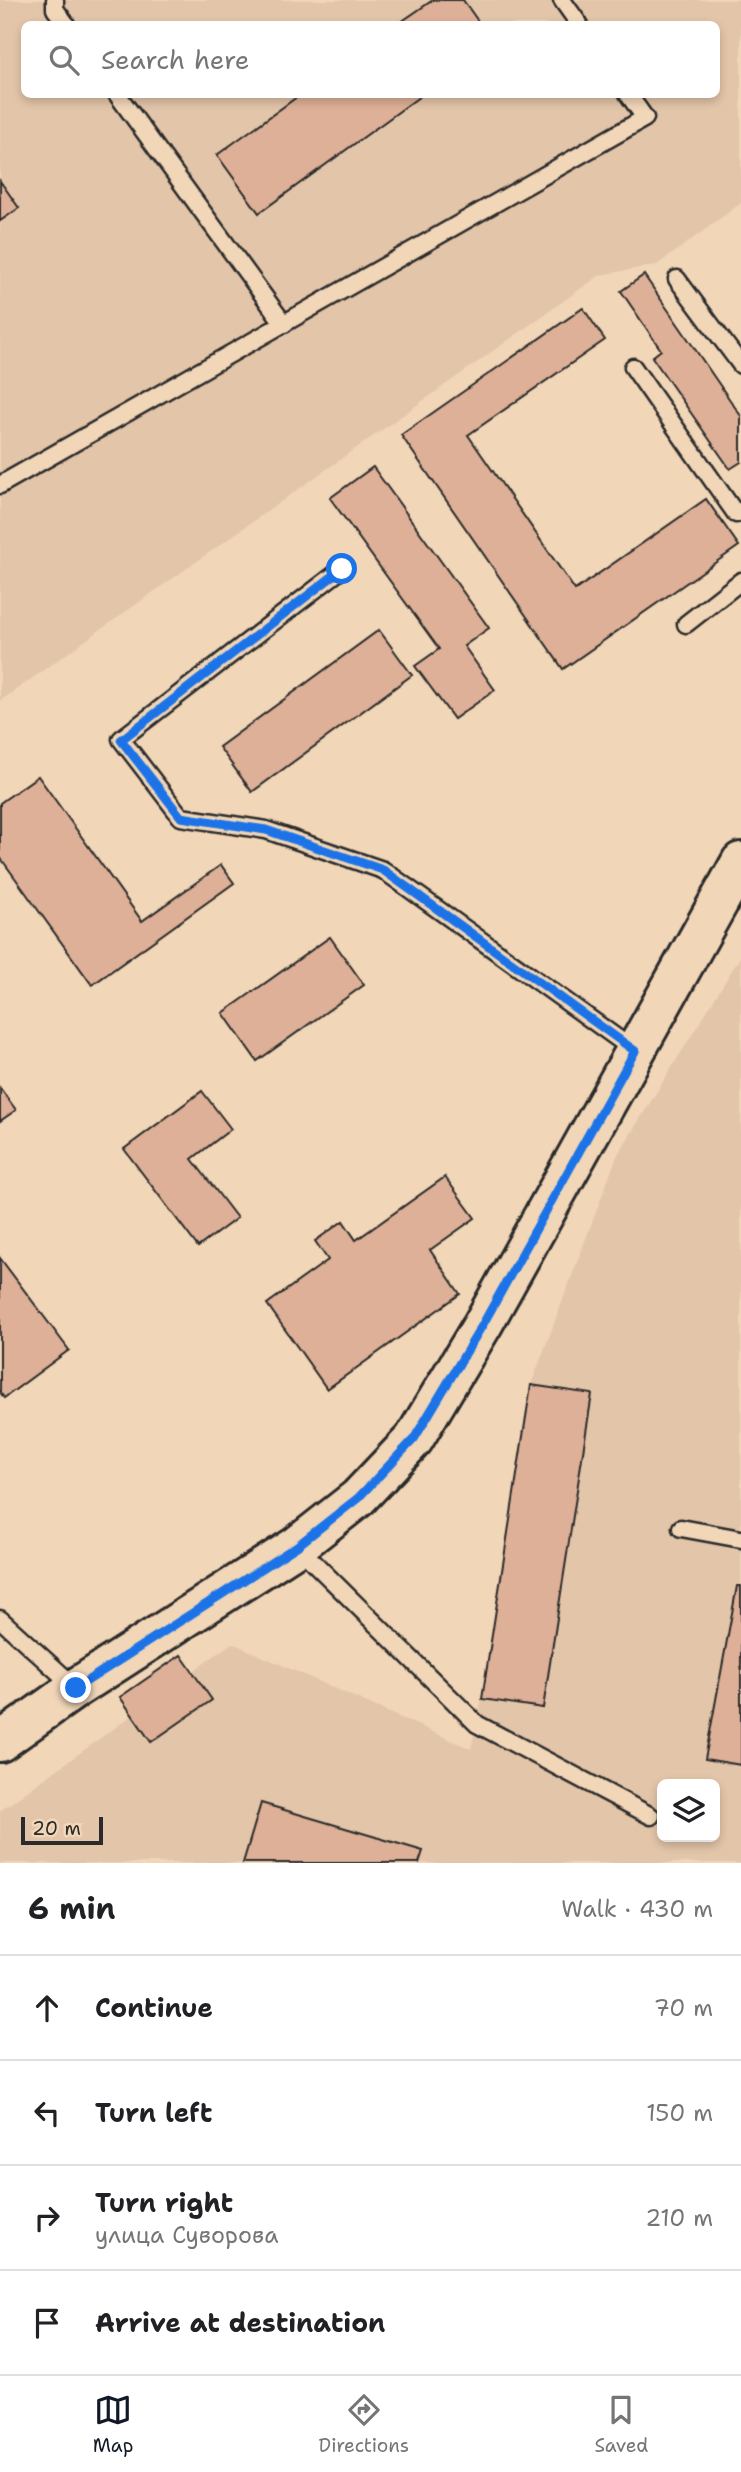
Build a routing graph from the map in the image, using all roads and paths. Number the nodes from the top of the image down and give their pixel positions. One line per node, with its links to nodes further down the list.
1 (55, 0): 3 (lane)
2 (562, 0): 4 (lane)
3 (64, 21)
4 (577, 21)
5 (120, 98): 8 (lane)
6 (631, 98): 8 (lane)
7 (677, 279): 9 (lane)
8 (284, 324): 11 (lane)
9 (741, 365)
10 (634, 366): 12 (lane)
11 (0, 485)
12 (741, 511)
13 (342, 569): 17 (lane)
14 (741, 581): 15 (lane)
15 (686, 624)
16 (741, 862): 17 (street)
17 (635, 1051): 20 (street)
18 (681, 1528): 19 (lane)
19 (741, 1539)
20 (297, 1546): 22 (street); 24 (lane)
21 (0, 1619): 22 (lane)
22 (76, 1688): 23 (street)
23 (0, 1742)
24 (651, 1816)

